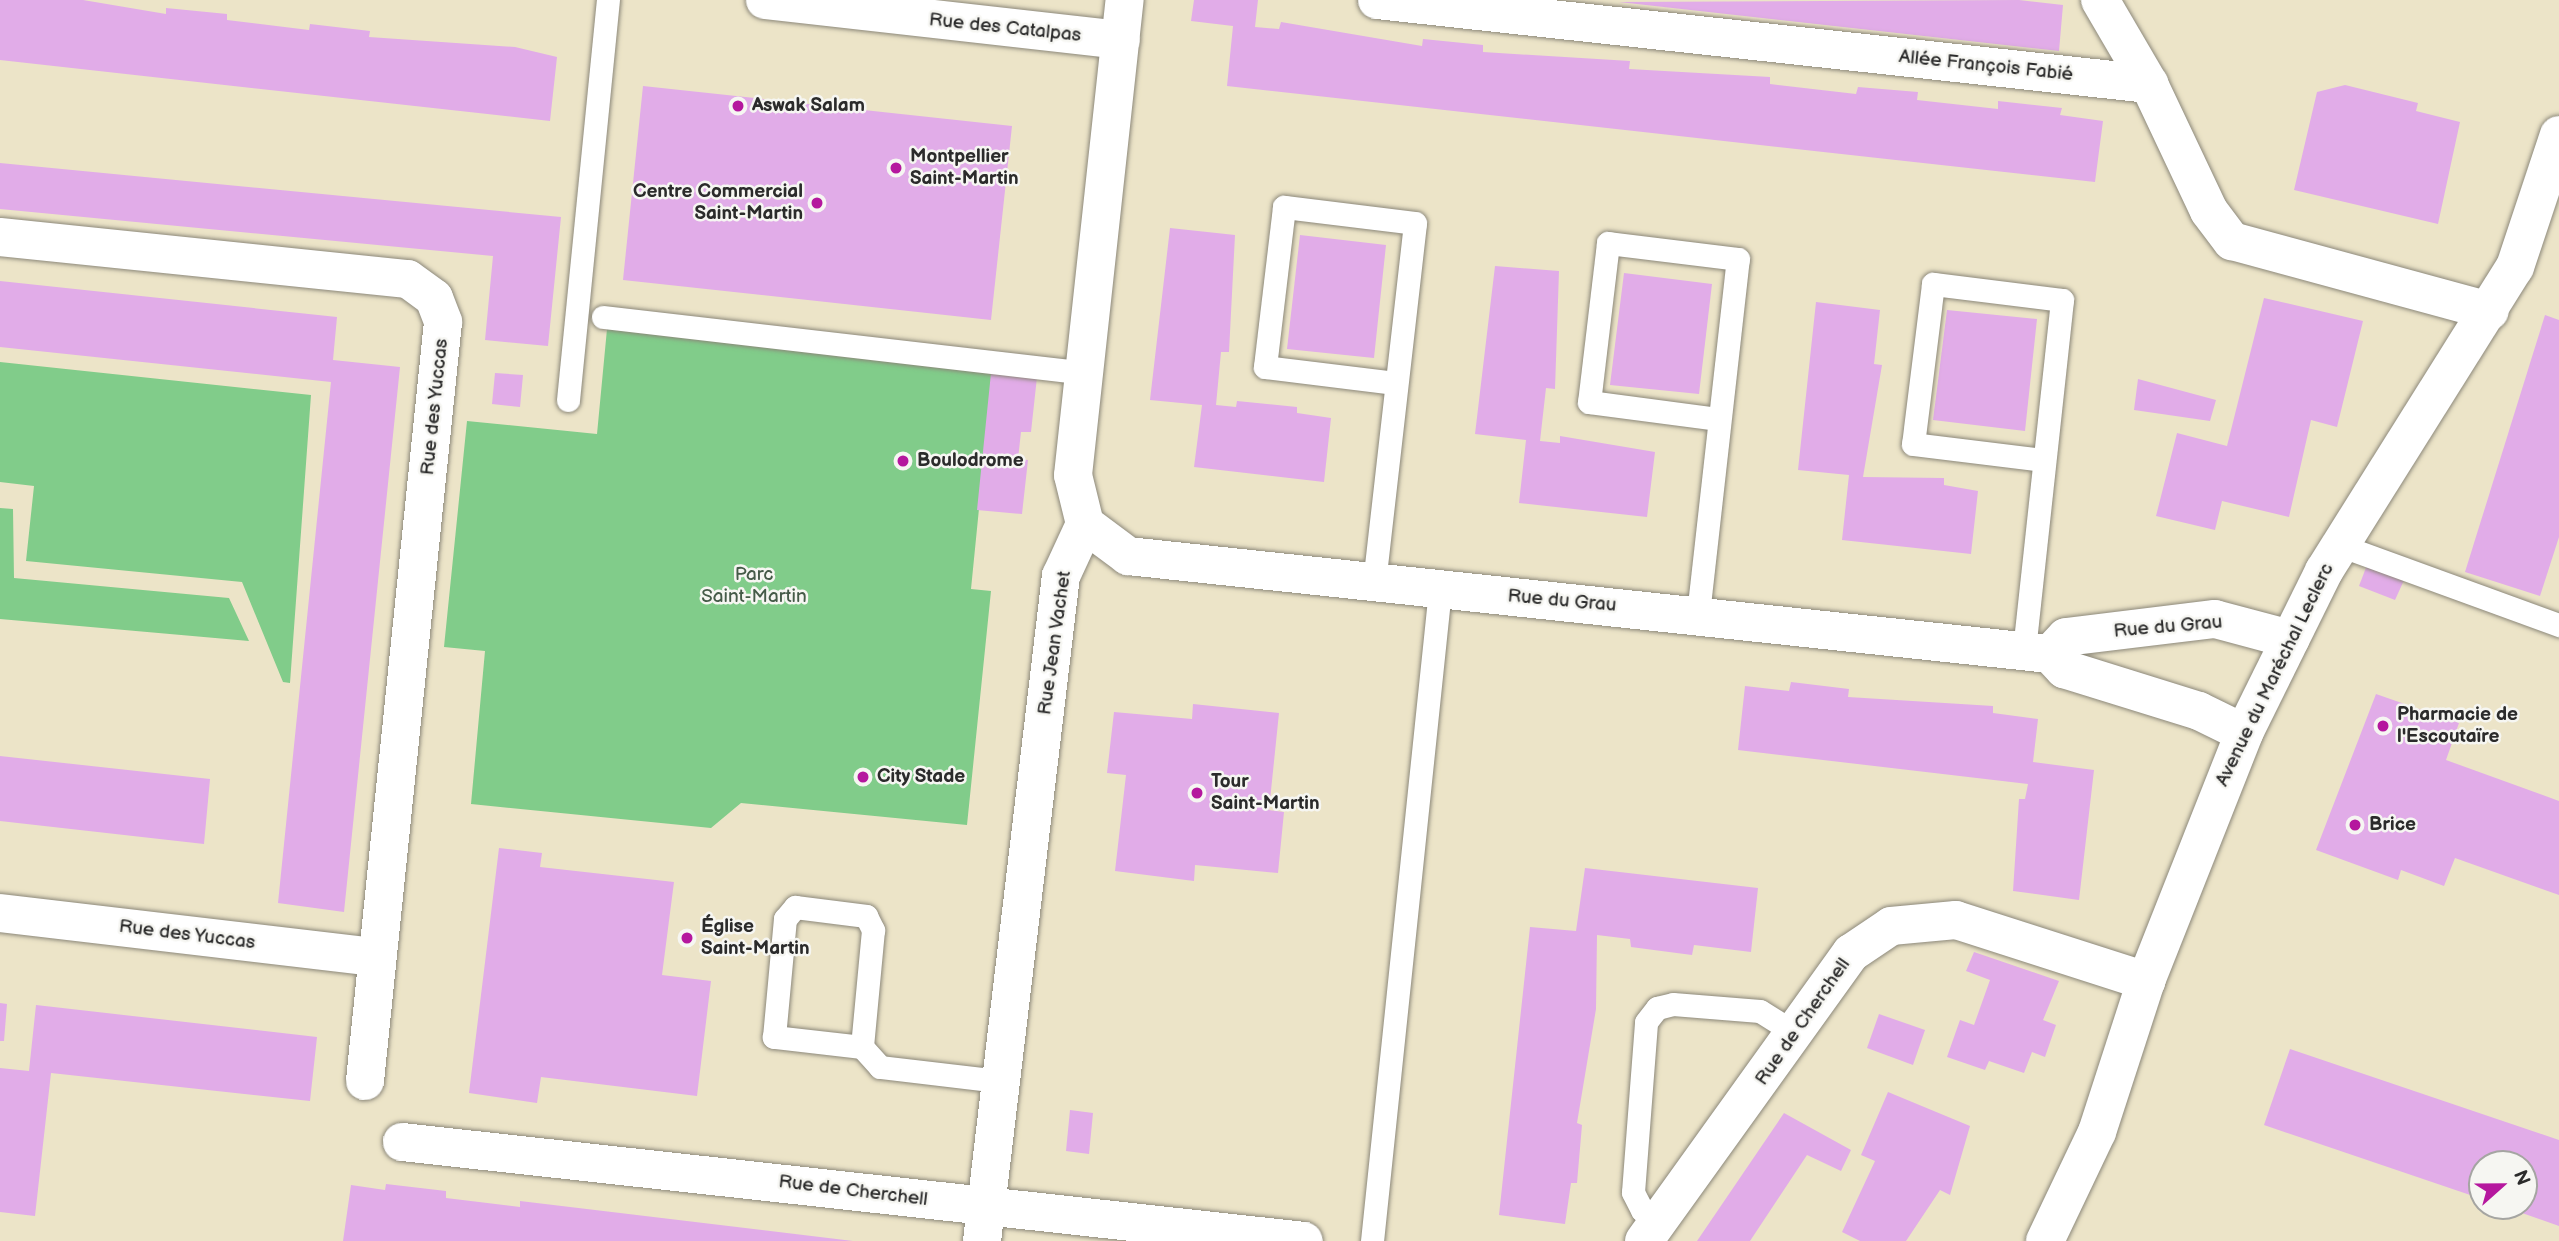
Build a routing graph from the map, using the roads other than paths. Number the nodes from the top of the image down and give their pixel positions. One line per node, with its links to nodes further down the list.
1 (608, 0): 15 (lane)
2 (765, 0): 6 (street, Rue des Catalpas)
3 (1125, 0): 7 (street)
4 (1377, 0): 8 (street, Allée François Fabié)
5 (2101, 0): 8 (street)
6 (884, 7): 7 (street, Rue des Catalpas)
7 (1121, 40): 13 (street)
8 (2150, 84): 11 (street)
9 (2559, 135): 11 (street, Avenue du Maréchal Leclerc)
10 (0, 237): 28 (street, Rue des Yuccas)
11 (2490, 311): 19 (street, Avenue du Maréchal Leclerc)
12 (603, 317): 13 (lane)
13 (1084, 373): 18 (street)
14 (1396, 383): 14 (lane); 20 (lane)
15 (568, 400)
16 (1719, 419): 16 (lane); 22 (lane)
17 (2043, 460): 17 (lane); 25 (lane)
18 (1085, 524): 20 (street, Rue du Grau); 33 (street, Rue Jean Vachet)
19 (2339, 545): 23 (lane); 24 (street, Avenue du Maréchal Leclerc)
20 (1374, 583): 21 (street, Rue du Grau)
21 (1440, 590): 22 (street, Rue du Grau); 38 (lane)
22 (1698, 614): 25 (street, Rue du Grau)
23 (2559, 625)
24 (2290, 639): 25 (street, Rue du Grau); 26 (street, Avenue du Maréchal Leclerc)
25 (2037, 652): 26 (street, Rue du Grau)
26 (2244, 733): 29 (street, Avenue du Maréchal Leclerc)
27 (0, 912): 28 (street, Rue des Yuccas)
28 (373, 957): 32 (street, Rue des Yuccas)
29 (2146, 981): 30 (street, Rue de Cherchell); 39 (street, Avenue du Maréchal Leclerc)
30 (1795, 1033): 36 (street, Rue de Cherchell); 36 (lane)
31 (862, 1047): 31 (lane); 33 (lane)
32 (365, 1081)
33 (1000, 1081): 35 (street, Rue Jean Vachet)
34 (402, 1142): 35 (street, Rue de Cherchell)
35 (983, 1224): 37 (street, Rue de Cherchell)
36 (1653, 1230)
37 (1304, 1241)
38 (1372, 1241)
39 (2045, 1241)

